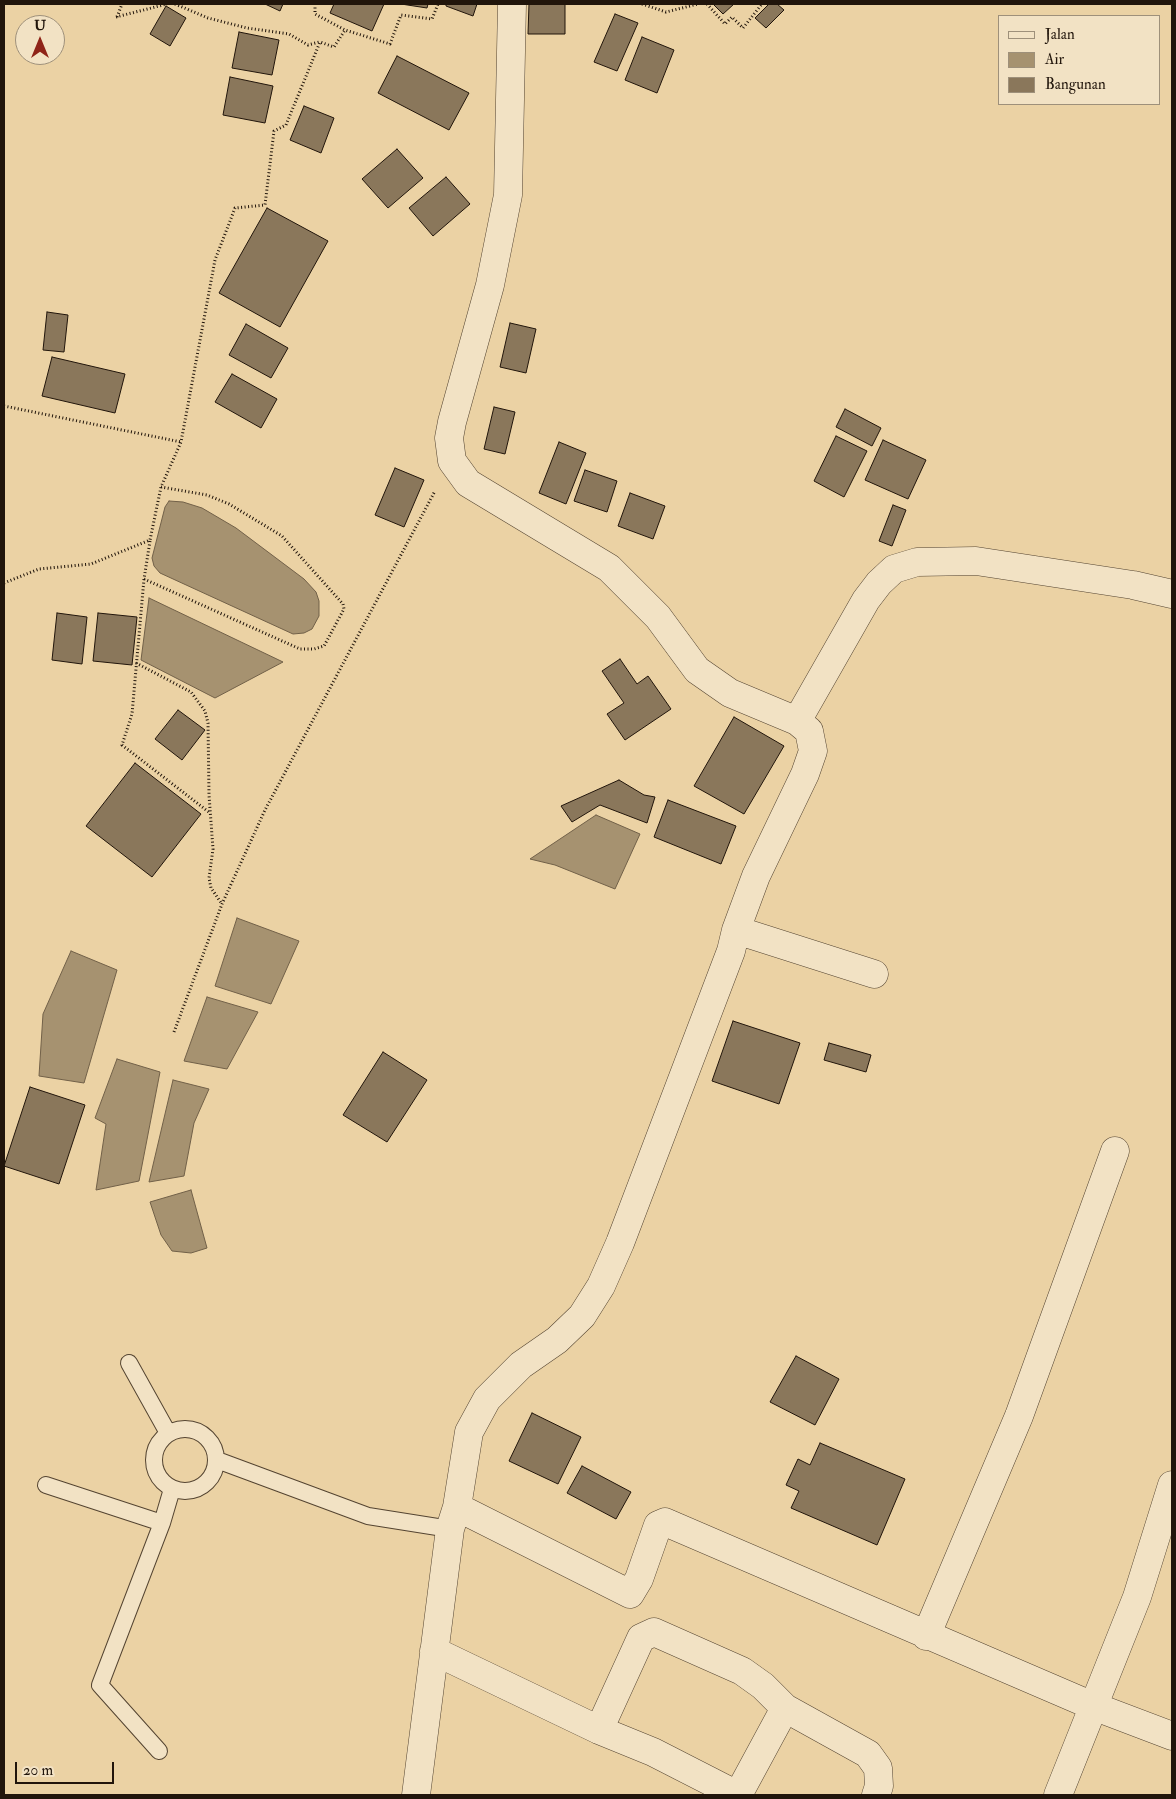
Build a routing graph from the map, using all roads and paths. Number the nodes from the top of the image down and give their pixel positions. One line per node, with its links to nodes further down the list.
1 (122, 4): 2 (path)
2 (167, 4)
3 (175, 4): 12 (path)
4 (315, 4): 11 (path)
5 (438, 4): 11 (path)
6 (512, 4): 15 (street)
7 (642, 4): 8 (path)
8 (698, 4)
9 (707, 4): 10 (path)
10 (762, 4)
11 (345, 30): 12 (path)
12 (320, 42): 14 (path)
13 (4, 406): 14 (path)
14 (181, 442): 16 (path)
15 (452, 461): 22 (street); 24 (path)
16 (161, 487): 17 (path); 18 (path)
17 (150, 540): 18 (path); 19 (path)
18 (144, 579): 21 (path)
19 (4, 583)
20 (1172, 594): 22 (street)
21 (136, 663): 23 (path); 23 (path)
22 (797, 721): 25 (street)
23 (210, 813): 24 (path)
24 (222, 904): 27 (path)
25 (736, 930): 26 (street); 35 (street)
26 (874, 974)
27 (174, 1032)
28 (1116, 1151): 37 (street)
29 (129, 1363): 30 (lane)
30 (168, 1433): 31 (lane); 33 (lane)
31 (216, 1460): 33 (lane); 35 (lane)
32 (46, 1485): 36 (lane)
33 (172, 1489): 36 (lane)
34 (1171, 1494): 39 (street)
35 (453, 1518): 37 (street); 38 (street)
36 (162, 1523): 43 (lane)
37 (926, 1636): 39 (street)
38 (434, 1651): 41 (street); 44 (street)
39 (1093, 1706): 42 (street); 47 (street)
40 (785, 1708): 41 (street); 45 (street); 46 (street)
41 (599, 1730): 45 (street)
42 (1172, 1736)
43 (159, 1751)
44 (416, 1795)
45 (738, 1795)
46 (876, 1795)
47 (1058, 1795)

